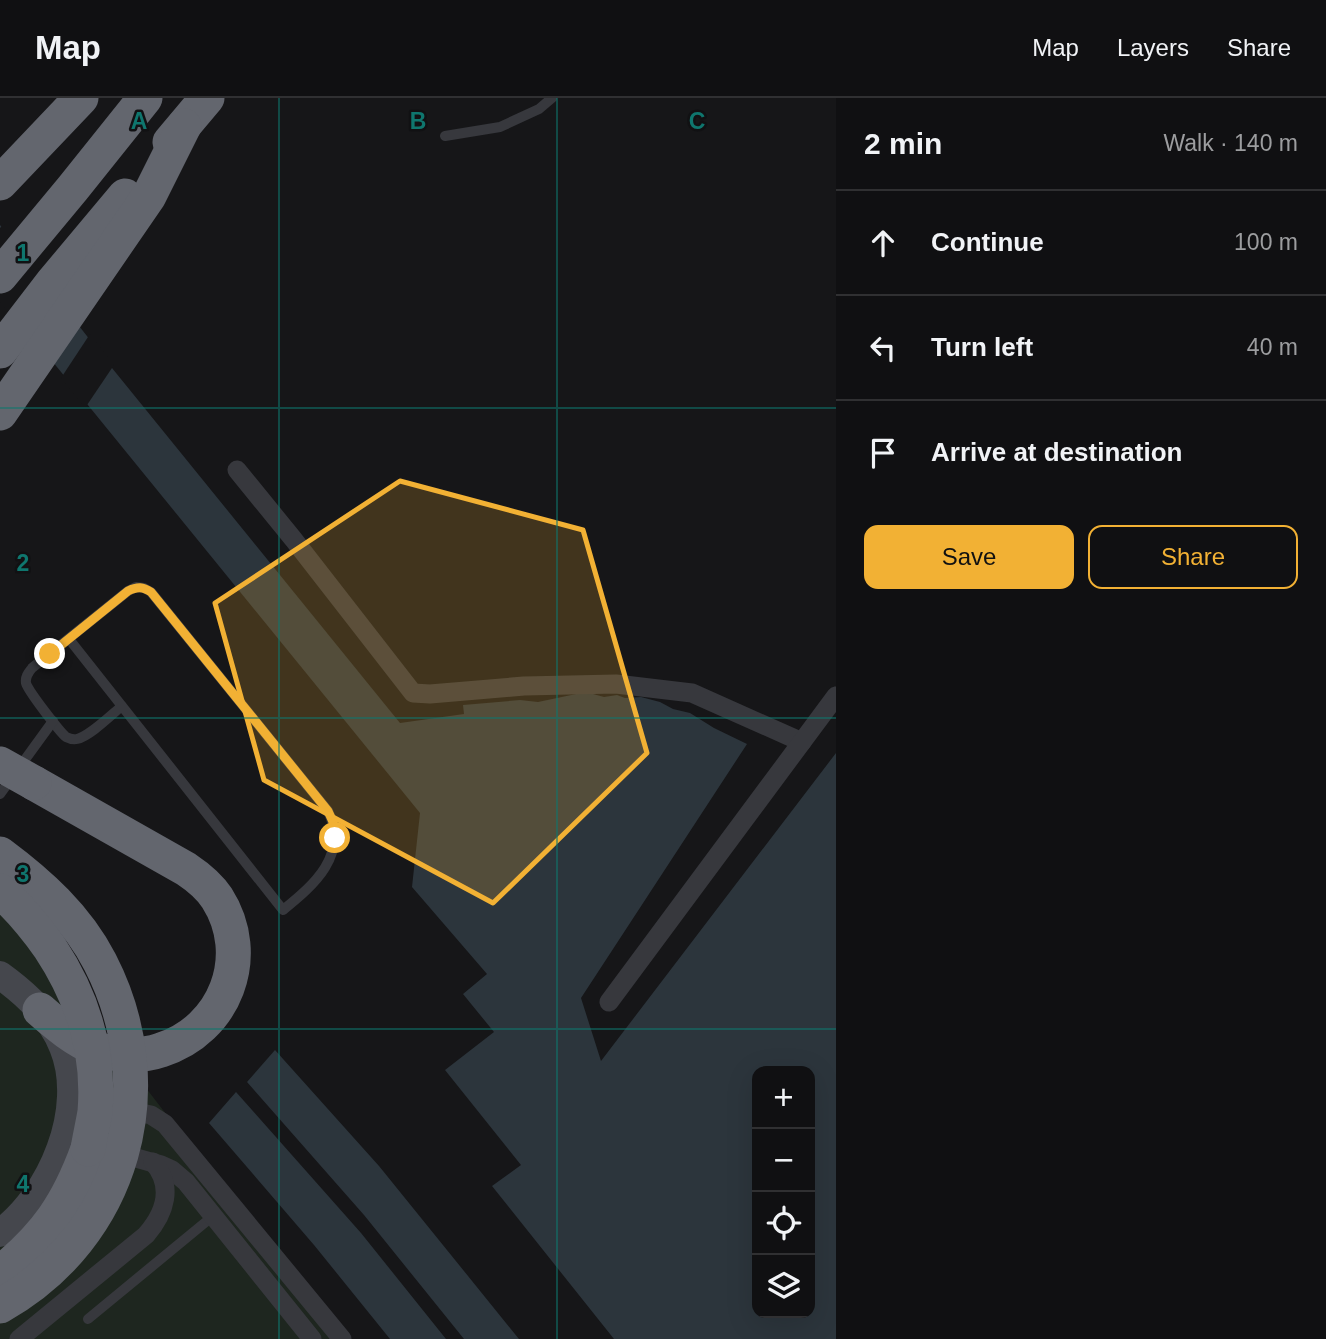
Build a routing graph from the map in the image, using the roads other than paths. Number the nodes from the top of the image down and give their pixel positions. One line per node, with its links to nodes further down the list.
1 (81, 98): 7 (highway)
2 (145, 98): 8 (highway)
3 (207, 98): 5 (highway)
4 (552, 98): 6 (lane)
5 (184, 126): 8 (highway); 8 (highway)
6 (445, 136)
7 (0, 183)
8 (34, 263): 9 (highway); 10 (highway); 11 (highway)
9 (0, 276)
10 (6, 326)
11 (0, 413)
12 (237, 470): 17 (street)
13 (69, 639): 15 (lane); 15 (lane); 16 (lane)
14 (836, 696): 17 (street)
15 (122, 706): 16 (lane)
16 (53, 721): 19 (lane)
17 (802, 741): 23 (street)
18 (0, 764): 24 (highway, bridge)
19 (0, 794)
20 (0, 854): 31 (highway, bridge)
21 (0, 891): 30 (highway, bridge)
22 (0, 975): 24 (street)
23 (609, 1002)
24 (40, 1010): 25 (street)
25 (71, 1099): 26 (street); 35 (street)
26 (63, 1139): 27 (street); 29 (street)
27 (153, 1162): 28 (street); 33 (street)
28 (213, 1216): 32 (lane); 34 (street)
29 (0, 1233)
30 (0, 1273)
31 (0, 1306)
32 (88, 1319)
33 (19, 1339)
34 (312, 1339)
35 (342, 1339)

